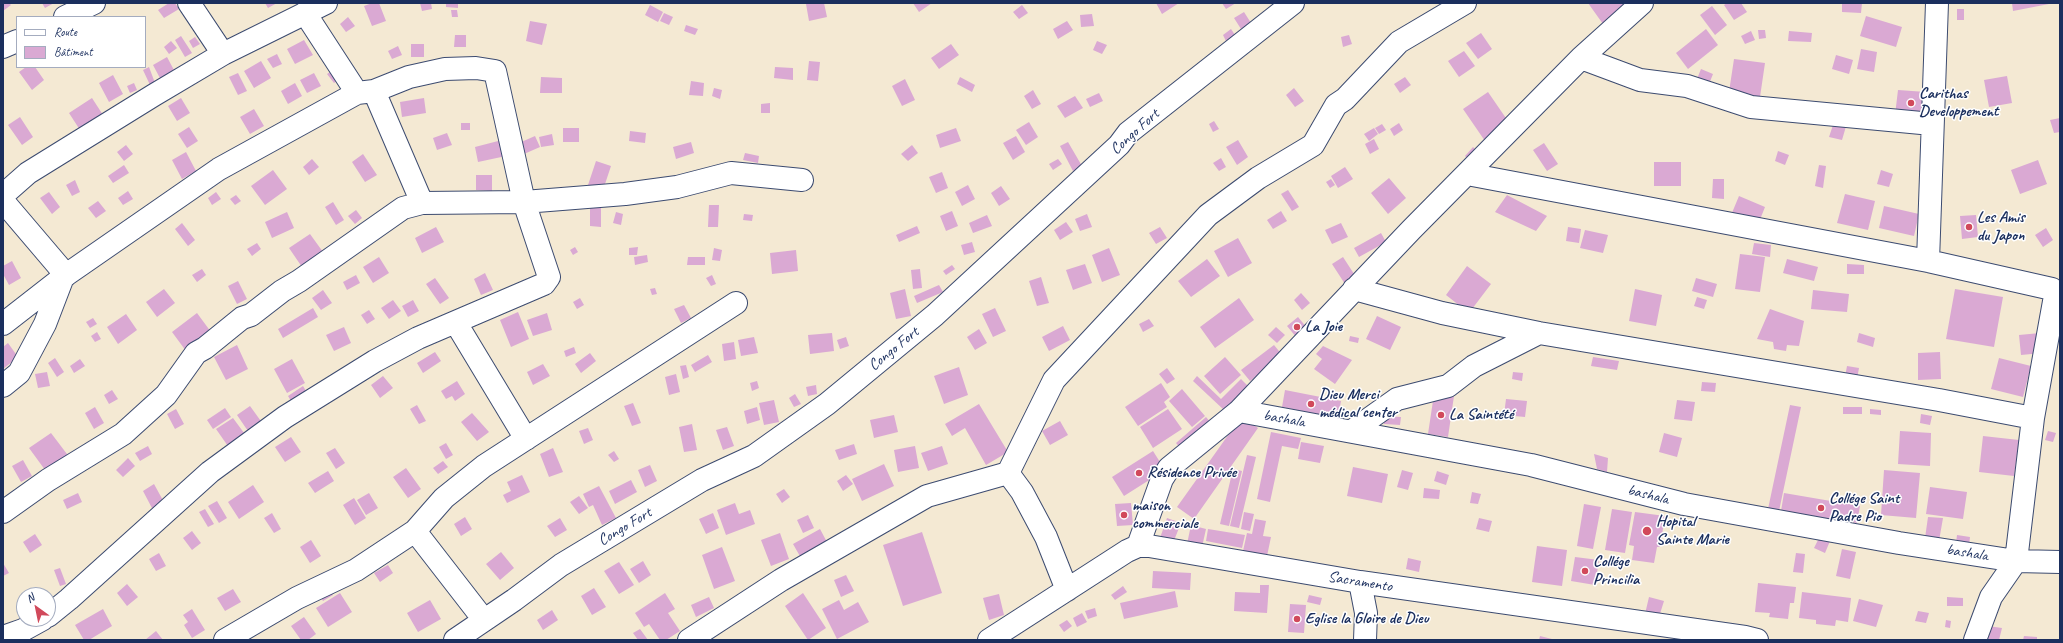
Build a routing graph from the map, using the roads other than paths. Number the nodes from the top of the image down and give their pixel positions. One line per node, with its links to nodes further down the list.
1 (94, 3): 9 (street)
2 (189, 3): 12 (street)
3 (326, 3): 8 (street)
4 (1293, 3): 43 (street, Congo Fort)
5 (1465, 3): 34 (street)
6 (1642, 3): 13 (street)
7 (1937, 3): 15 (street)
8 (305, 13): 12 (street); 14 (street)
9 (67, 16)
10 (16, 41): 11 (street)
11 (3, 47)
12 (224, 54): 18 (street)
13 (1581, 58): 15 (street); 16 (street)
14 (366, 92): 20 (street); 21 (street); 23 (street)
15 (1932, 124): 22 (street)
16 (1467, 174): 22 (street); 24 (street)
17 (802, 180): 20 (street)
18 (3, 195)
19 (3, 201): 23 (street)
20 (524, 202): 21 (street); 26 (street)
21 (422, 204): 35 (street)
22 (1928, 261): 31 (street)
23 (64, 276): 27 (street); 29 (street)
24 (1354, 288): 28 (street); 30 (street)
25 (736, 303): 33 (street)
26 (456, 323): 33 (street); 42 (street)
27 (3, 324)
28 (1539, 333): 31 (street); 32 (street)
29 (3, 386)
30 (1239, 411): 32 (street, bashala); 37 (street)
31 (2033, 418): 38 (street)
32 (1352, 431): 38 (street, bashala)
33 (526, 439): 36 (street)
34 (1008, 473): 41 (street); 48 (street)
35 (3, 512)
36 (415, 531): 43 (street); 46 (street)
37 (1138, 546): 40 (street, Sacramento); 41 (street)
38 (2016, 561): 39 (street, bashala); 52 (street)
39 (2060, 562)
40 (1360, 582): 50 (street); 51 (street, Sacramento)
41 (1067, 590): 49 (street)
42 (56, 610)
43 (484, 620): 47 (street, Congo Fort)
44 (28, 627): 45 (street)
45 (3, 637)
46 (225, 640)
47 (455, 640)
48 (689, 640)
49 (989, 640)
50 (1365, 640)
51 (1757, 640)
52 (1975, 640)

